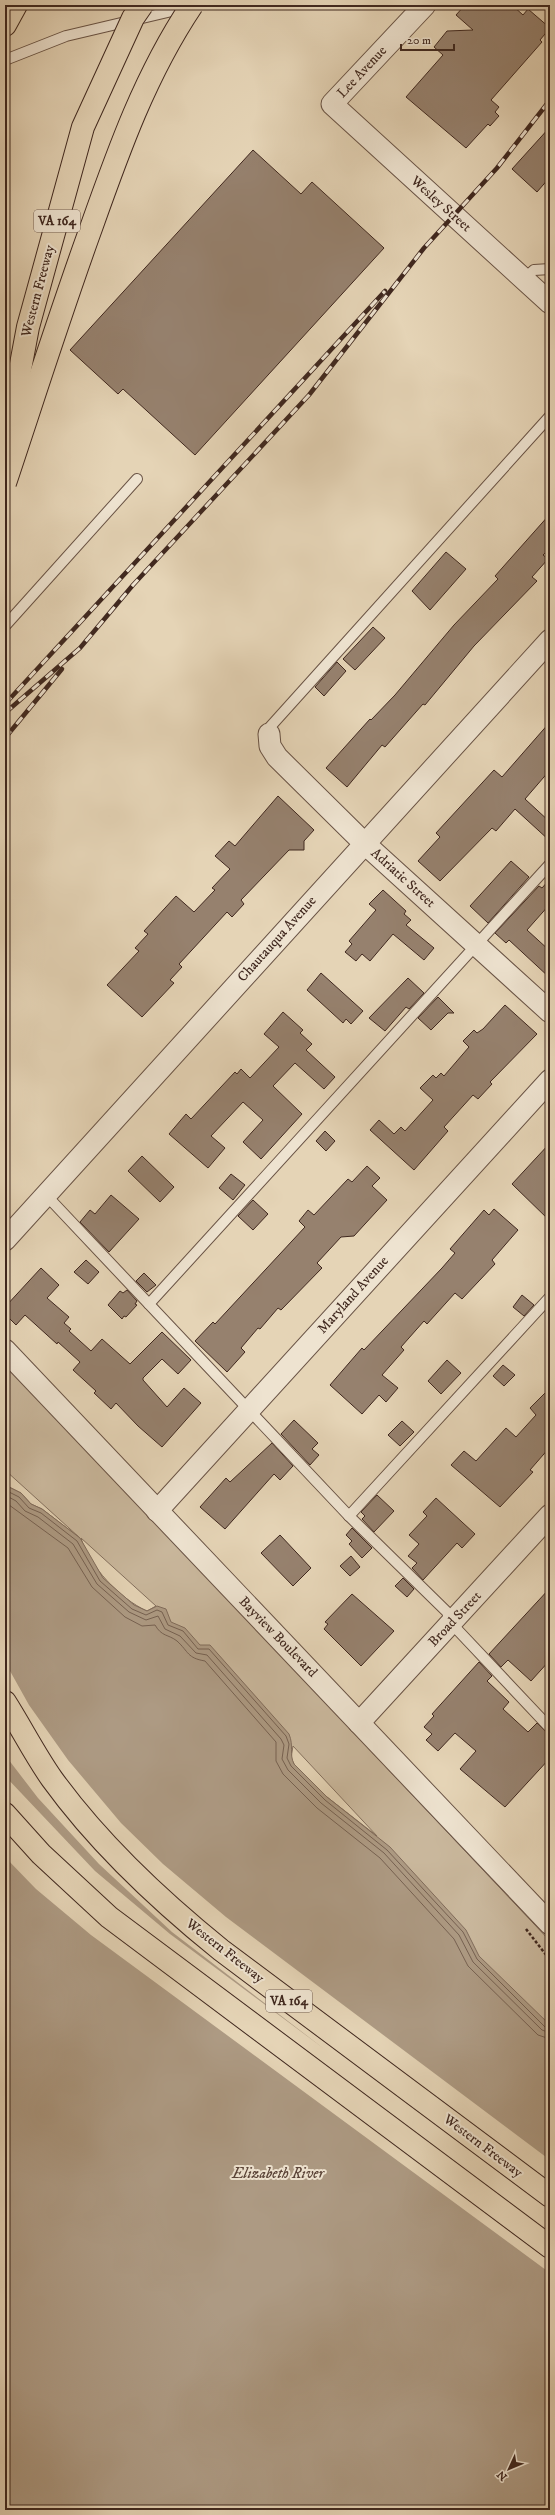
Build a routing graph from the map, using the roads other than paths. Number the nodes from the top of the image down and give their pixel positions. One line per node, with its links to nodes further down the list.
1 (16, 5): 6 (highway)
2 (142, 5): 13 (highway, Western Freeway / VA 164, bridge)
3 (192, 5): 15 (highway, bridge)
4 (200, 5): 7 (lane)
5 (425, 5): 8 (street, Lee Avenue)
6 (5, 25)
7 (5, 60)
8 (332, 104): 10 (street, Wesley Street)
9 (550, 269): 10 (lane)
10 (524, 279): 11 (street, Wesley Street)
11 (550, 303)
12 (550, 416): 18 (lane)
13 (5, 449)
14 (138, 479): 16 (lane)
15 (5, 483)
16 (5, 626)
17 (550, 640): 19 (street, Chautauqua Avenue)
18 (269, 734): 19 (street, Adriatic Street)
19 (364, 843): 21 (street, Adriatic Street); 24 (street, Chautauqua Avenue)
20 (550, 864): 21 (lane)
21 (476, 945): 22 (street, Adriatic Street); 27 (lane)
22 (550, 1012)
23 (550, 1080): 29 (street, Maryland Avenue)
24 (46, 1195): 25 (street, Chautauqua Avenue); 27 (lane)
25 (5, 1240)
26 (550, 1297): 32 (lane)
27 (149, 1304): 29 (lane)
28 (5, 1350): 30 (street, Bayview Boulevard)
29 (248, 1410): 30 (street, Maryland Avenue); 32 (lane)
30 (157, 1511): 35 (street, Bayview Boulevard)
31 (550, 1515): 33 (street, Broad Street)
32 (350, 1516): 33 (lane)
33 (451, 1623): 35 (street, Broad Street); 37 (lane)
34 (5, 1702): 38 (highway, Western Freeway / VA 164)
35 (358, 1723): 40 (street, Bayview Boulevard)
36 (5, 1726): 38 (highway)
37 (550, 1728)
38 (52, 1779): 41 (highway, Western Freeway / VA 164)
39 (5, 1814): 42 (highway, VA 164)
40 (550, 1924)
41 (550, 2196)
42 (550, 2247)

